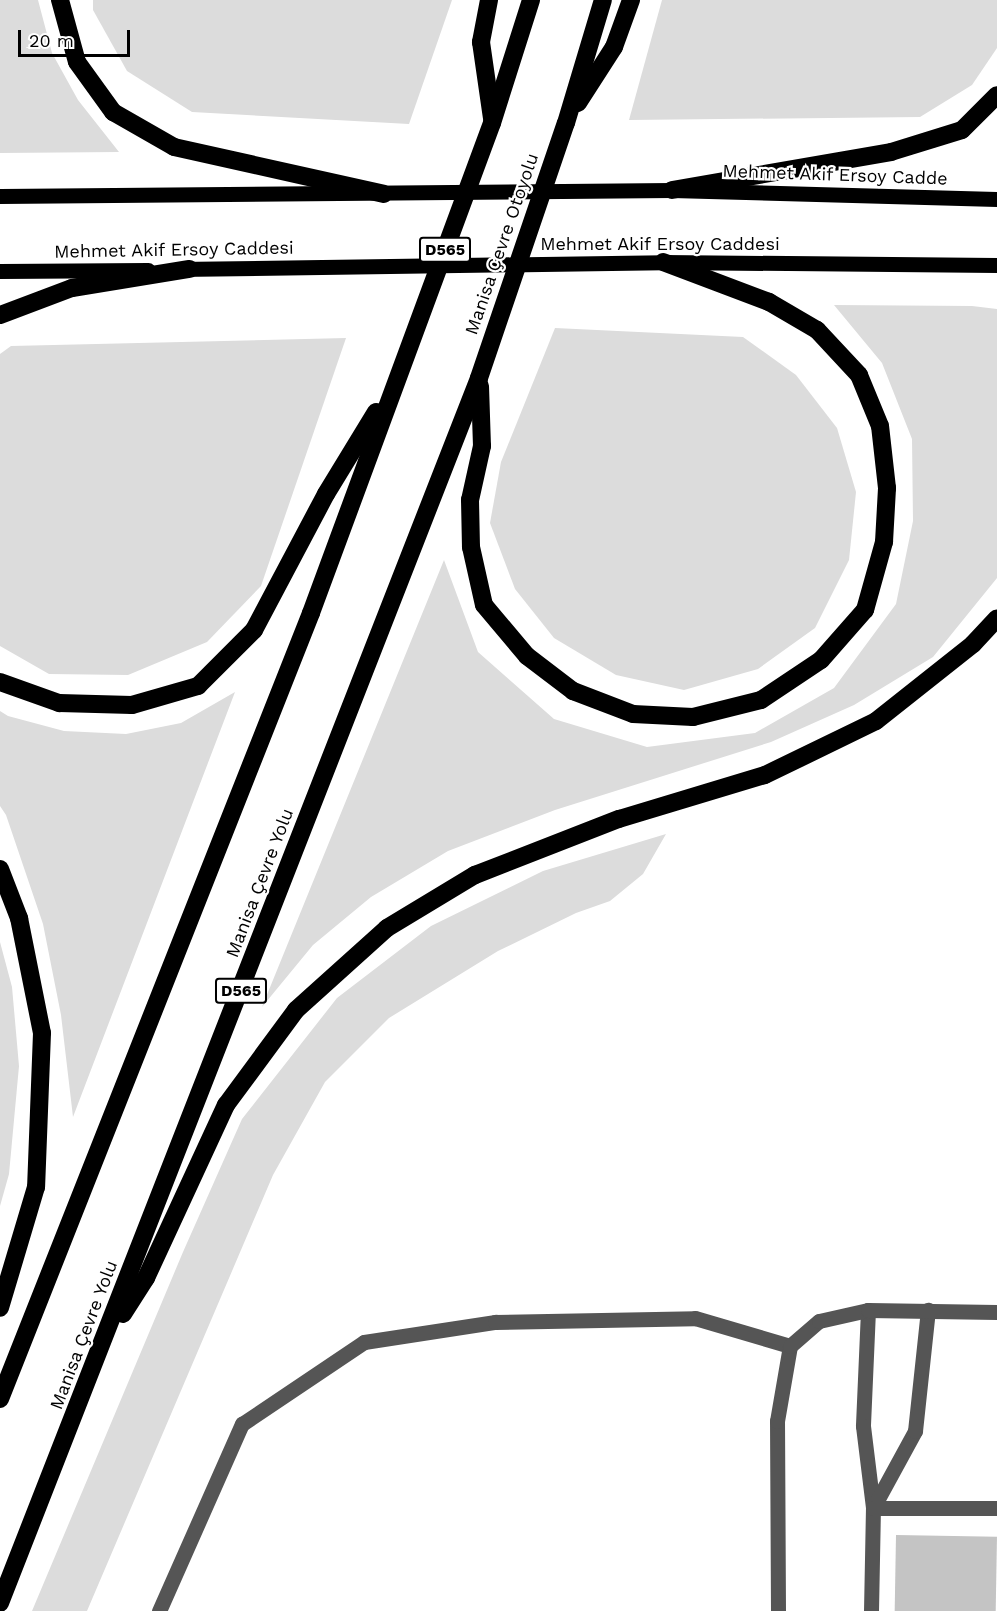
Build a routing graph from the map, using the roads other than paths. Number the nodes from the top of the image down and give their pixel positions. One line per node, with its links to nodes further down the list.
1 (60, 0): 10 (highway)
2 (489, 0): 7 (highway)
3 (531, 0): 7 (highway, D565)
4 (603, 0): 8 (highway, D565)
5 (631, 0): 8 (highway)
6 (997, 95): 9 (highway)
7 (492, 123): 18 (highway, D565)
8 (566, 123): 19 (highway, Manisa Çevre Otoyolu / D565)
9 (672, 190): 10 (main road); 12 (main road, Mehmet Akif Ersoy Cadde)
10 (384, 194): 11 (main road)
11 (0, 196)
12 (997, 199)
13 (663, 262): 14 (main road, Mehmet Akif Ersoy Caddesi); 15 (main road, Mehmet Akif Ersoy Caddesi); 19 (highway)
14 (997, 265)
15 (189, 269): 16 (main road, Mehmet Akif Ersoy Caddesi); 17 (highway)
16 (0, 271)
17 (0, 315)
18 (397, 377): 21 (highway); 29 (highway, D565)
19 (479, 378): 27 (highway, Manisa Çevre Yolu / D565)
20 (997, 618): 27 (highway)
21 (0, 682)
22 (0, 868): 23 (highway)
23 (0, 1308)
24 (868, 1310): 25 (street); 28 (street); 30 (street)
25 (928, 1310): 26 (street); 30 (street)
26 (997, 1312)
27 (102, 1346): 32 (highway, Manisa Çevre Yolu / D565)
28 (790, 1346): 33 (street); 34 (street)
29 (0, 1399)
30 (873, 1508): 31 (street); 35 (street)
31 (997, 1508)
32 (0, 1603)
33 (159, 1611)
34 (778, 1611)
35 (871, 1611)

